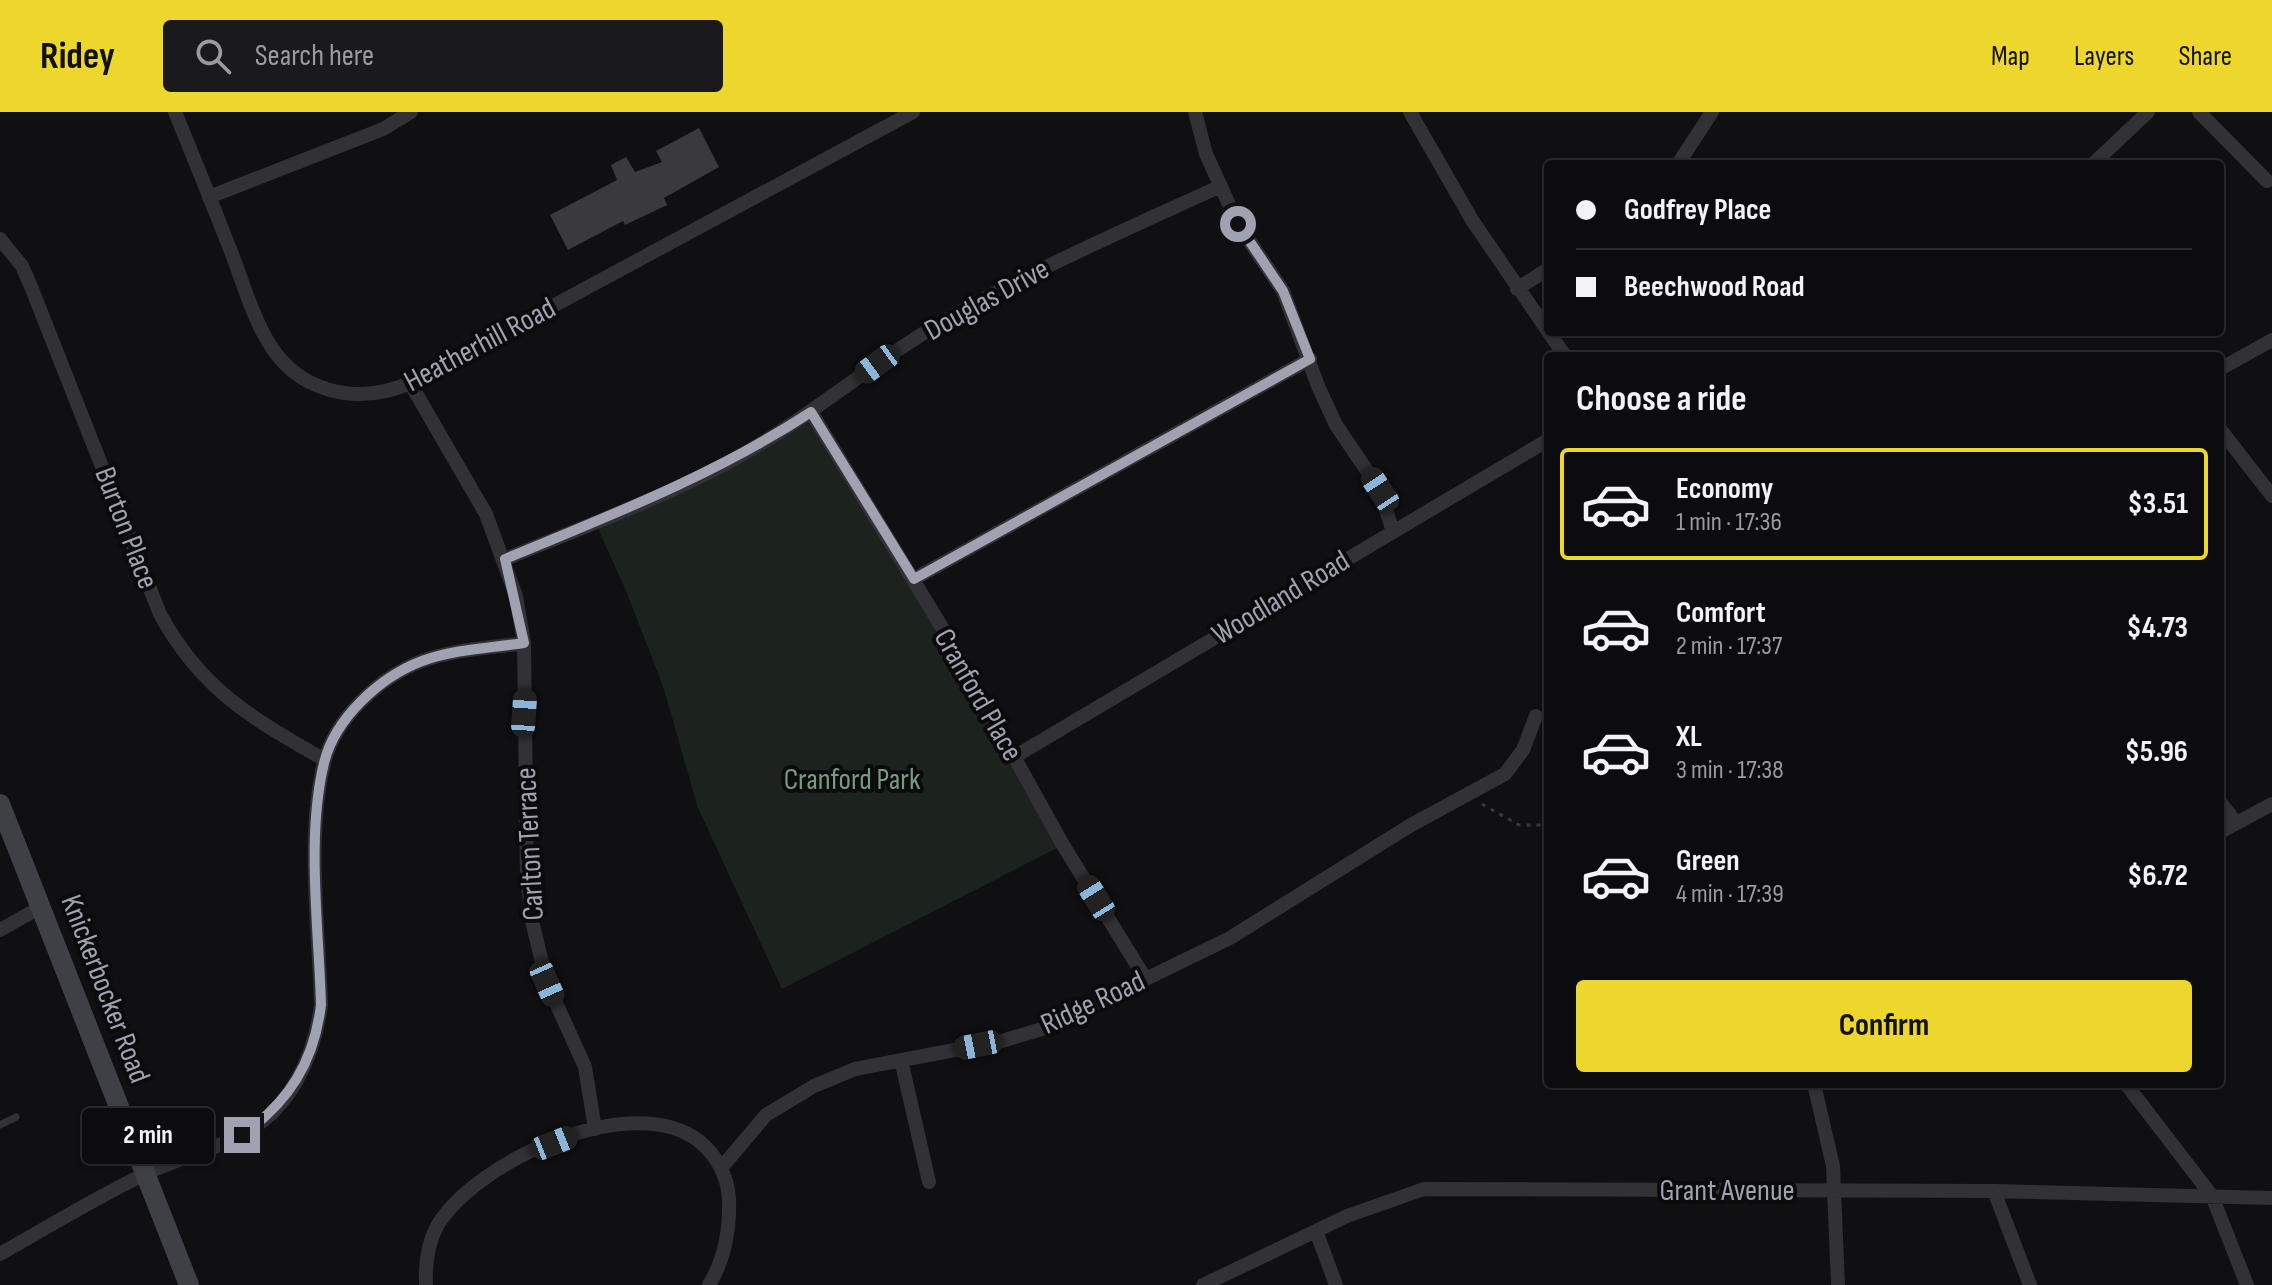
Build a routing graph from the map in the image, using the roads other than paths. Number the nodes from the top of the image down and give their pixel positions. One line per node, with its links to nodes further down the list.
1 (175, 112): 13 (street, Heatherhill Road)
2 (411, 112): 13 (street)
3 (913, 112): 21 (street, Heatherhill Road)
4 (1195, 112): 12 (street)
5 (1410, 112): 16 (street)
6 (1712, 112): 9 (street)
7 (2148, 112): 10 (street)
8 (2199, 112): 11 (street)
9 (1681, 160)
10 (2097, 160)
11 (2267, 181)
12 (1221, 186): 19 (street); 22 (street, Douglas Drive)
13 (209, 197): 21 (street, Heatherhill Road)
14 (0, 239): 32 (street, Burton Place)
15 (1544, 272): 16 (street)
16 (1517, 289): 17 (street)
17 (1544, 327)
18 (2272, 340): 20 (street)
19 (1310, 359): 26 (street); 28 (street)
20 (2224, 367)
21 (410, 383): 27 (street, Carlton Terrace)
22 (811, 412): 27 (street, Douglas Drive); 28 (street, Cranford Place)
23 (2224, 434): 25 (street)
24 (1544, 442): 26 (street, Woodland Road)
25 (2272, 496)
26 (1393, 532): 31 (street, Woodland Road)
27 (505, 559): 29 (street, Carlton Terrace)
28 (914, 579): 31 (street, Cranford Place)
29 (524, 643): 32 (street); 46 (street, Carlton Terrace)
30 (1536, 716): 40 (street, Ridge Road)
31 (1014, 757): 40 (street, Cranford Place)
32 (325, 760): 48 (street)
33 (0, 804): 38 (main road, Knickerbocker Road)
34 (2272, 804): 36 (street)
35 (2224, 807): 36 (street)
36 (2236, 822): 37 (street)
37 (2224, 830)
38 (41, 907): 39 (street); 48 (main road, Knickerbocker Road)
39 (0, 930)
40 (1145, 978): 41 (street, Ridge Road)
41 (901, 1060): 47 (street, Ridge Road); 49 (street)
42 (1815, 1088): 51 (street)
43 (2129, 1088): 52 (street)
44 (16, 1117): 45 (lane)
45 (0, 1125)
46 (595, 1129): 47 (street); 57 (street)
47 (722, 1167): 58 (street)
48 (145, 1174): 55 (street); 56 (main road, Knickerbocker Road)
49 (929, 1182)
50 (1994, 1191): 51 (street, Grant Avenue); 52 (street, Grant Avenue); 62 (street)
51 (1836, 1192): 54 (street, Grant Avenue); 61 (street)
52 (2212, 1196): 53 (street, Grant Avenue); 63 (street)
53 (2272, 1198)
54 (1316, 1231): 59 (street, Grant Avenue); 60 (street)
55 (0, 1254)
56 (189, 1285)
57 (426, 1285)
58 (709, 1285)
59 (1203, 1285)
60 (1336, 1285)
61 (1838, 1285)
62 (2030, 1285)
63 (2247, 1285)

